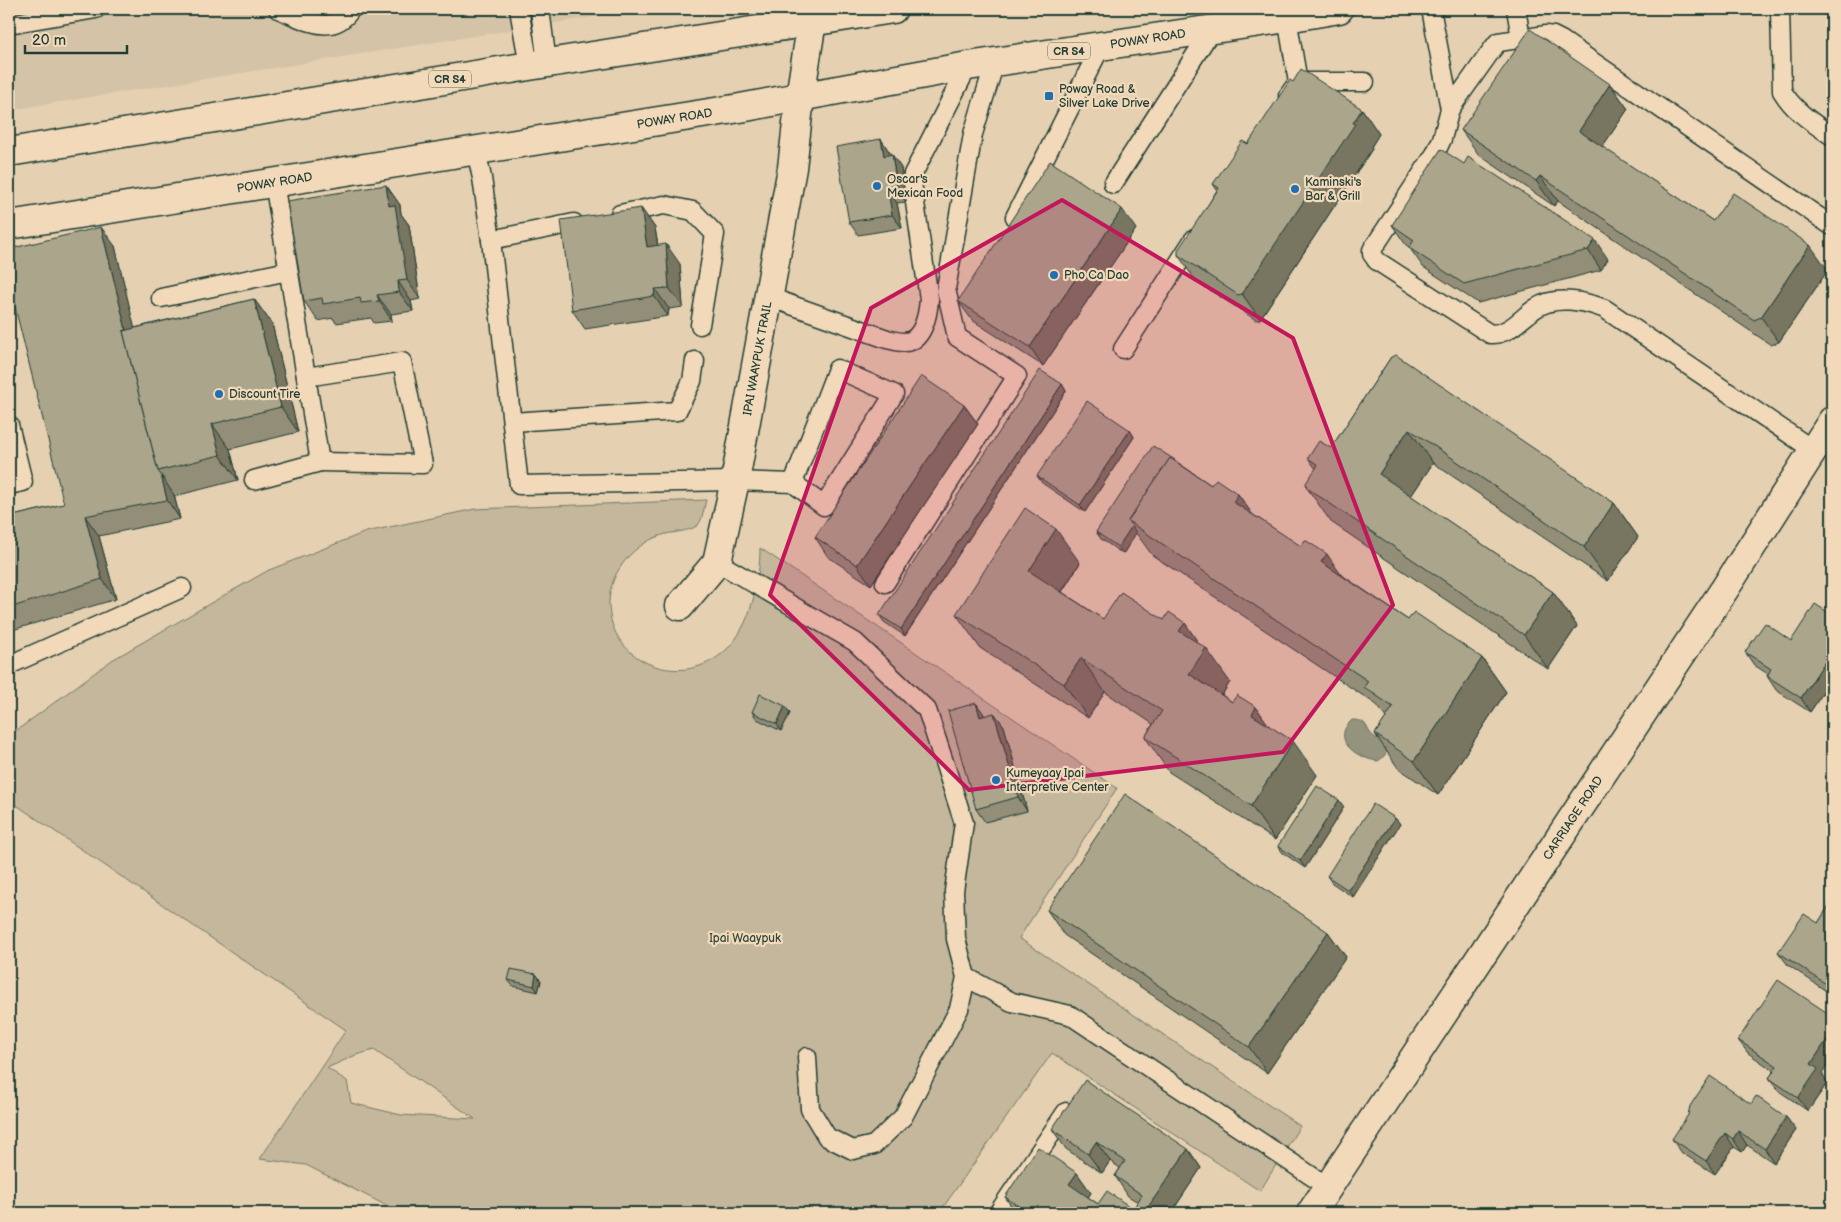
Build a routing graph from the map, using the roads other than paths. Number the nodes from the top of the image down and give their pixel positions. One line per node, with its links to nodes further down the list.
1 (96, 9): 13 (lane)
2 (278, 9): 3 (lane)
3 (351, 9)
4 (519, 9): 18 (lane)
5 (540, 9): 18 (lane)
6 (892, 9): 11 (main road, CR S4)
7 (1339, 9): 12 (main road, POWAY ROAD / CR S4)
8 (1431, 9): 24 (lane)
9 (1516, 9): 15 (lane)
10 (1780, 9): 25 (lane)
11 (812, 15): 18 (main road, CR S4); 22 (main road, IPAI WAAYPUK TRAIL)
12 (1287, 18): 14 (main road, POWAY ROAD / CR S4); 20 (lane)
13 (9, 24)
14 (1212, 30): 16 (main road, POWAY ROAD / CR S4); 29 (lane)
15 (1521, 38): 24 (lane); 35 (lane)
16 (1101, 46): 17 (main road, POWAY ROAD / CR S4); 31 (lane)
17 (995, 62): 19 (main road, POWAY ROAD / CR S4); 54 (lane)
18 (538, 65): 27 (main road, CR S4)
19 (968, 66): 22 (main road, POWAY ROAD / CR S4); 38 (lane)
20 (1298, 82): 21 (lane); 23 (lane)
21 (1365, 82)
22 (800, 97): 26 (main road, POWAY ROAD / CR S4); 38 (main road, IPAI WAAYPUK TRAIL)
23 (1281, 107)
24 (1450, 109): 47 (lane)
25 (1832, 136)
26 (476, 150): 28 (main road, POWAY ROAD / CR S4); 36 (lane)
27 (9, 152)
28 (274, 182): 34 (main road, POWAY ROAD / CR S4); 37 (lane)
29 (1113, 184)
30 (601, 218): 40 (lane)
31 (1015, 218)
32 (574, 223): 36 (lane)
33 (1205, 224): 41 (lane)
34 (9, 225)
35 (1832, 226)
36 (491, 240): 45 (lane)
37 (288, 271): 39 (lane); 43 (lane)
38 (768, 297): 50 (main road, IPAI WAAYPUK TRAIL)
39 (161, 298)
40 (700, 325)
41 (1123, 349)
42 (695, 361): 45 (lane)
43 (306, 377): 48 (lane); 48 (lane)
44 (1832, 421): 47 (main road, CARRIAGE ROAD)
45 (512, 422): 50 (lane)
46 (9, 425): 52 (lane)
47 (1813, 450): 61 (main road, CARRIAGE ROAD)
48 (320, 462): 49 (lane)
49 (254, 480)
50 (736, 482): 51 (lane); 53 (main road, IPAI WAAYPUK TRAIL)
51 (792, 483): 51 (lane)
52 (9, 485)
53 (717, 562): 56 (main road, IPAI WAAYPUK TRAIL); 58 (lane)
54 (885, 583)
55 (182, 588): 57 (lane)
56 (680, 606)
57 (9, 664)
58 (966, 977): 59 (lane); 61 (lane)
59 (807, 1058)
60 (1075, 1098): 62 (lane)
61 (1328, 1187): 63 (main road, CARRIAGE ROAD)
62 (998, 1213)
63 (1311, 1213)

